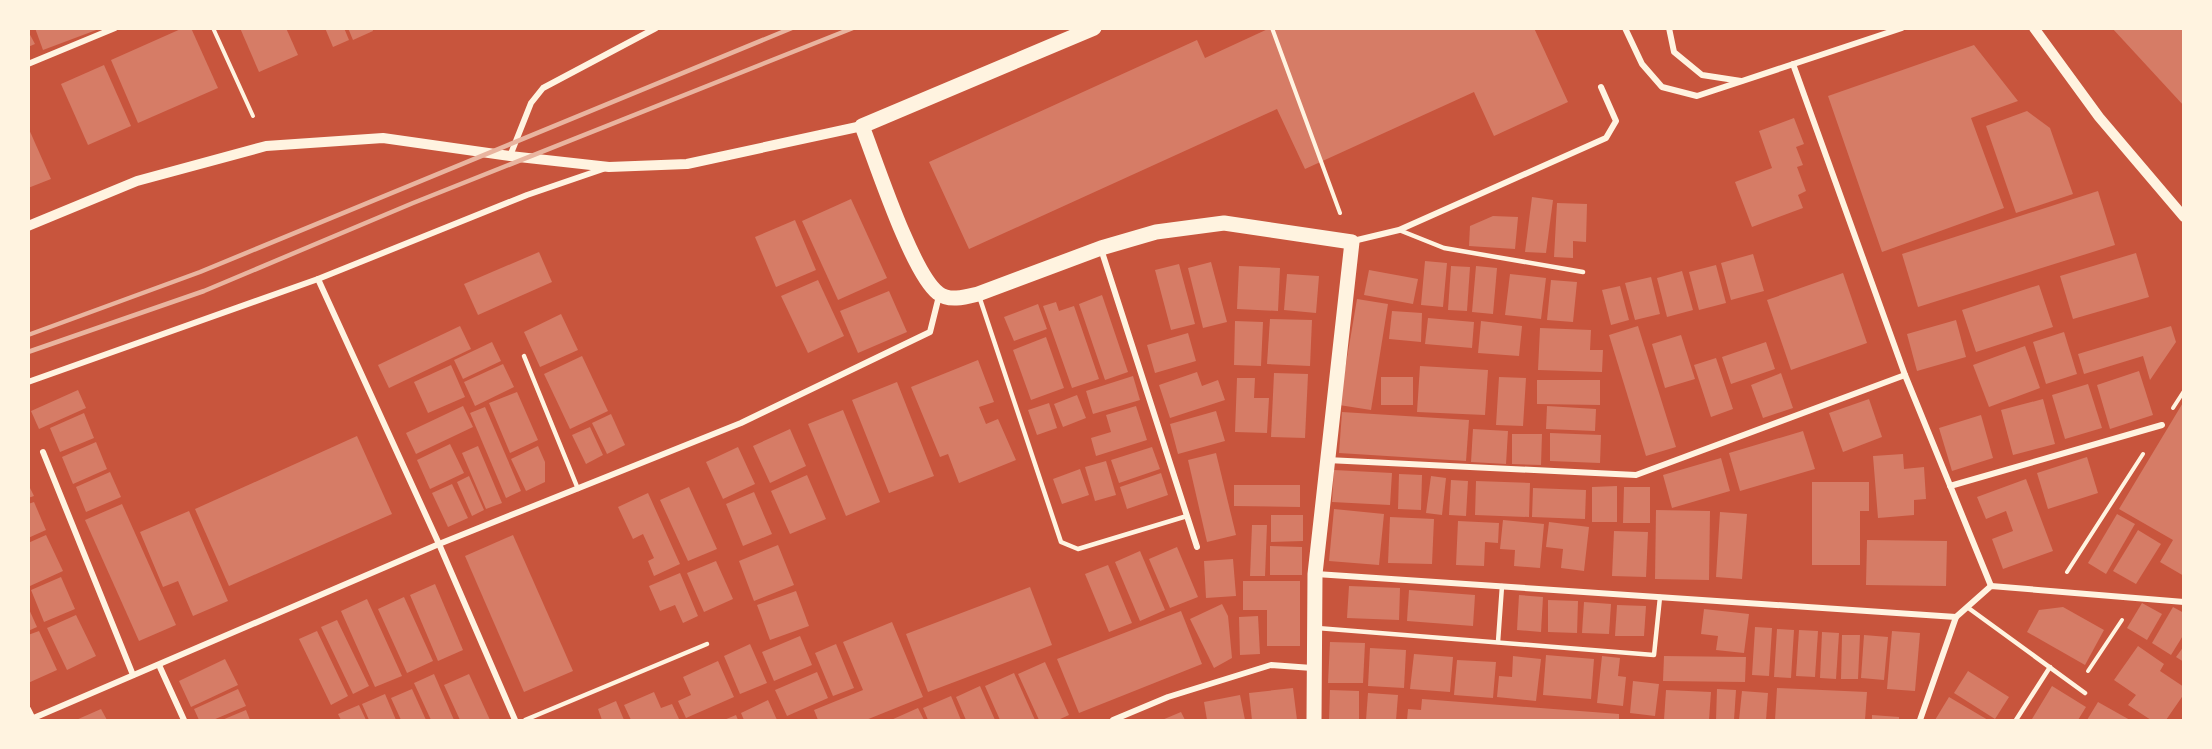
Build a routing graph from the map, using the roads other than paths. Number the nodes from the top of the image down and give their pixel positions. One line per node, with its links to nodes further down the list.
1 (115, 28): 8 (street)
2 (657, 28): 13 (street)
3 (1094, 28): 12 (main road)
4 (1625, 28): 10 (street)
5 (1670, 28): 10 (street)
6 (1902, 28): 9 (street)
7 (2034, 28): 15 (street)
8 (28, 64)
9 (1793, 64): 10 (street); 25 (street)
10 (1744, 81)
11 (1602, 87): 17 (street)
12 (862, 126): 14 (street); 23 (main road)
13 (510, 156): 14 (street); 16 (street)
14 (609, 167): 21 (street)
15 (2184, 217)
16 (28, 226)
17 (1400, 230): 18 (street); 20 (lane)
18 (1352, 242): 19 (main road); 29 (main road)
19 (1101, 248): 22 (main road); 32 (street)
20 (1583, 272)
21 (318, 279): 26 (street); 33 (street)
22 (978, 294): 23 (main road); 32 (lane)
23 (939, 295): 31 (street)
24 (524, 356): 31 (lane)
25 (1905, 375): 29 (street); 30 (street)
26 (28, 382)
27 (2162, 425): 30 (street)
28 (43, 452): 48 (street)
29 (1327, 460): 35 (main road)
30 (1950, 486): 37 (street)
31 (578, 489): 33 (street)
32 (1187, 516): 34 (street)
33 (439, 544): 45 (street); 54 (street)
34 (1197, 547)
35 (1315, 574): 36 (street); 42 (main road)
36 (1502, 586): 38 (street); 43 (lane)
37 (1991, 586): 39 (street); 40 (street)
38 (1660, 597): 41 (street); 43 (lane)
39 (2184, 602)
40 (1967, 607): 41 (street); 46 (lane)
41 (1956, 618): 58 (street)
42 (1313, 627): 43 (lane); 47 (main road)
43 (1498, 642)
44 (707, 644): 55 (lane)
45 (159, 665): 48 (street); 53 (street)
46 (2050, 667): 49 (lane); 59 (lane)
47 (1312, 668): 56 (street); 57 (main road)
48 (133, 675): 51 (street)
49 (2085, 693)
50 (28, 709): 52 (street)
51 (44, 718): 52 (street)
52 (31, 720)
53 (184, 720)
54 (515, 720)
55 (525, 720)
56 (1113, 720)
57 (1314, 720)
58 (1920, 720)
59 (2016, 720)

